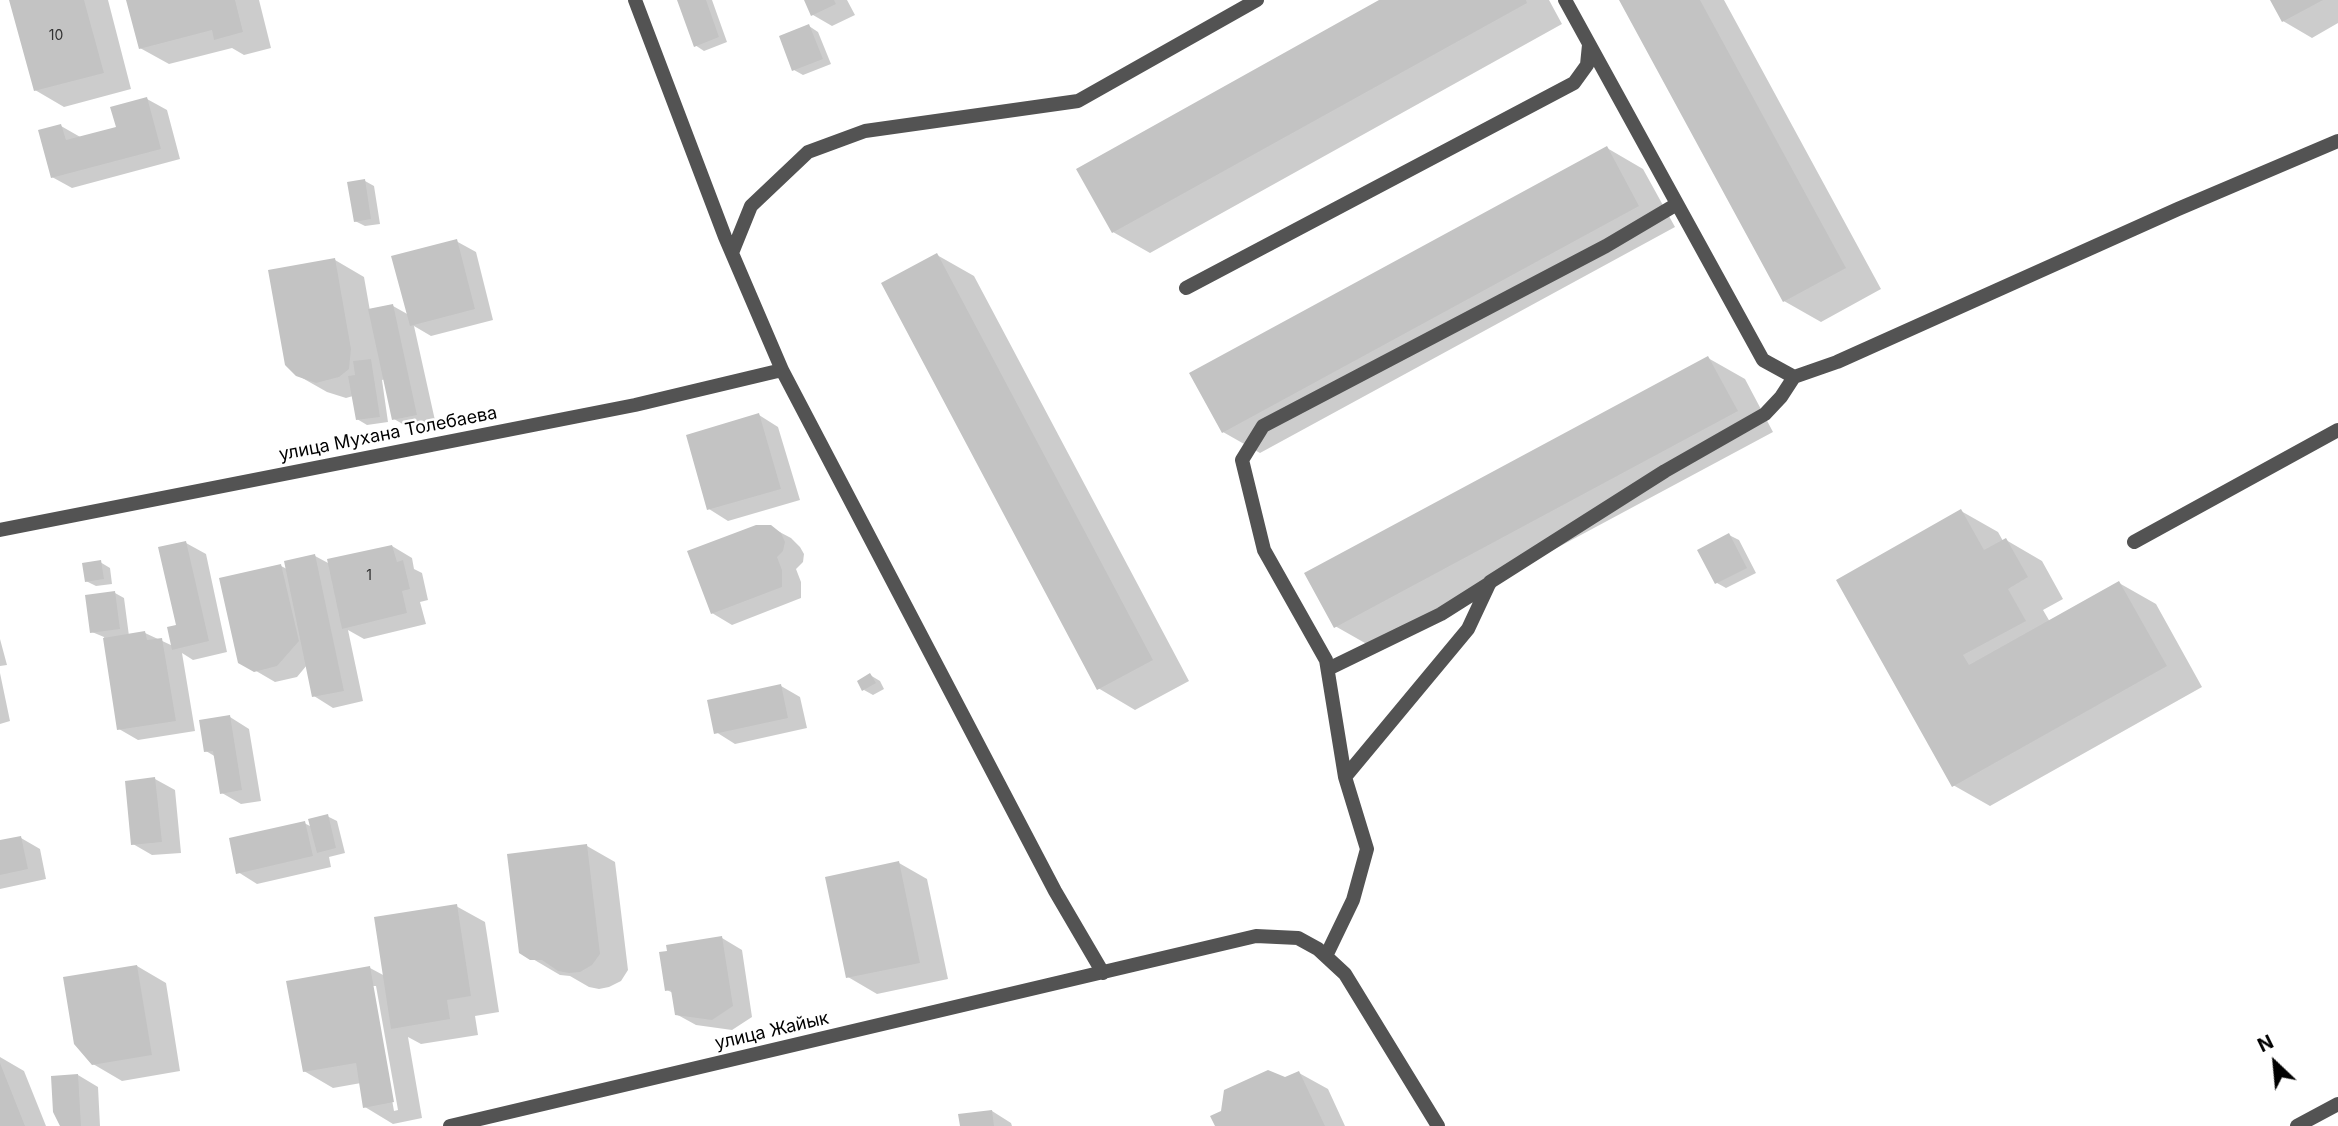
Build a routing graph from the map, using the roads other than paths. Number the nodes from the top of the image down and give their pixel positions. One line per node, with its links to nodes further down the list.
1 (635, 0): 7 (street)
2 (1257, 0): 7 (street)
3 (1566, 0): 4 (street)
4 (1589, 44): 6 (street); 8 (street)
5 (2338, 141): 10 (street)
6 (1677, 204): 10 (street); 15 (street)
7 (732, 253): 9 (street)
8 (1186, 288)
9 (782, 370): 12 (street, улица Мухана Толебаева); 18 (street)
10 (1794, 377): 14 (street)
11 (2338, 430): 13 (street)
12 (0, 530)
13 (2134, 542)
14 (1490, 582): 15 (street); 16 (street)
15 (1328, 669): 16 (street)
16 (1345, 777): 17 (street)
17 (1326, 956): 18 (street, улица Жайык); 21 (street, улица Жайык)
18 (1103, 973): 20 (street, улица Жайык)
19 (2338, 1104): 22 (street)
20 (450, 1126)
21 (1438, 1126)
22 (2297, 1126)

